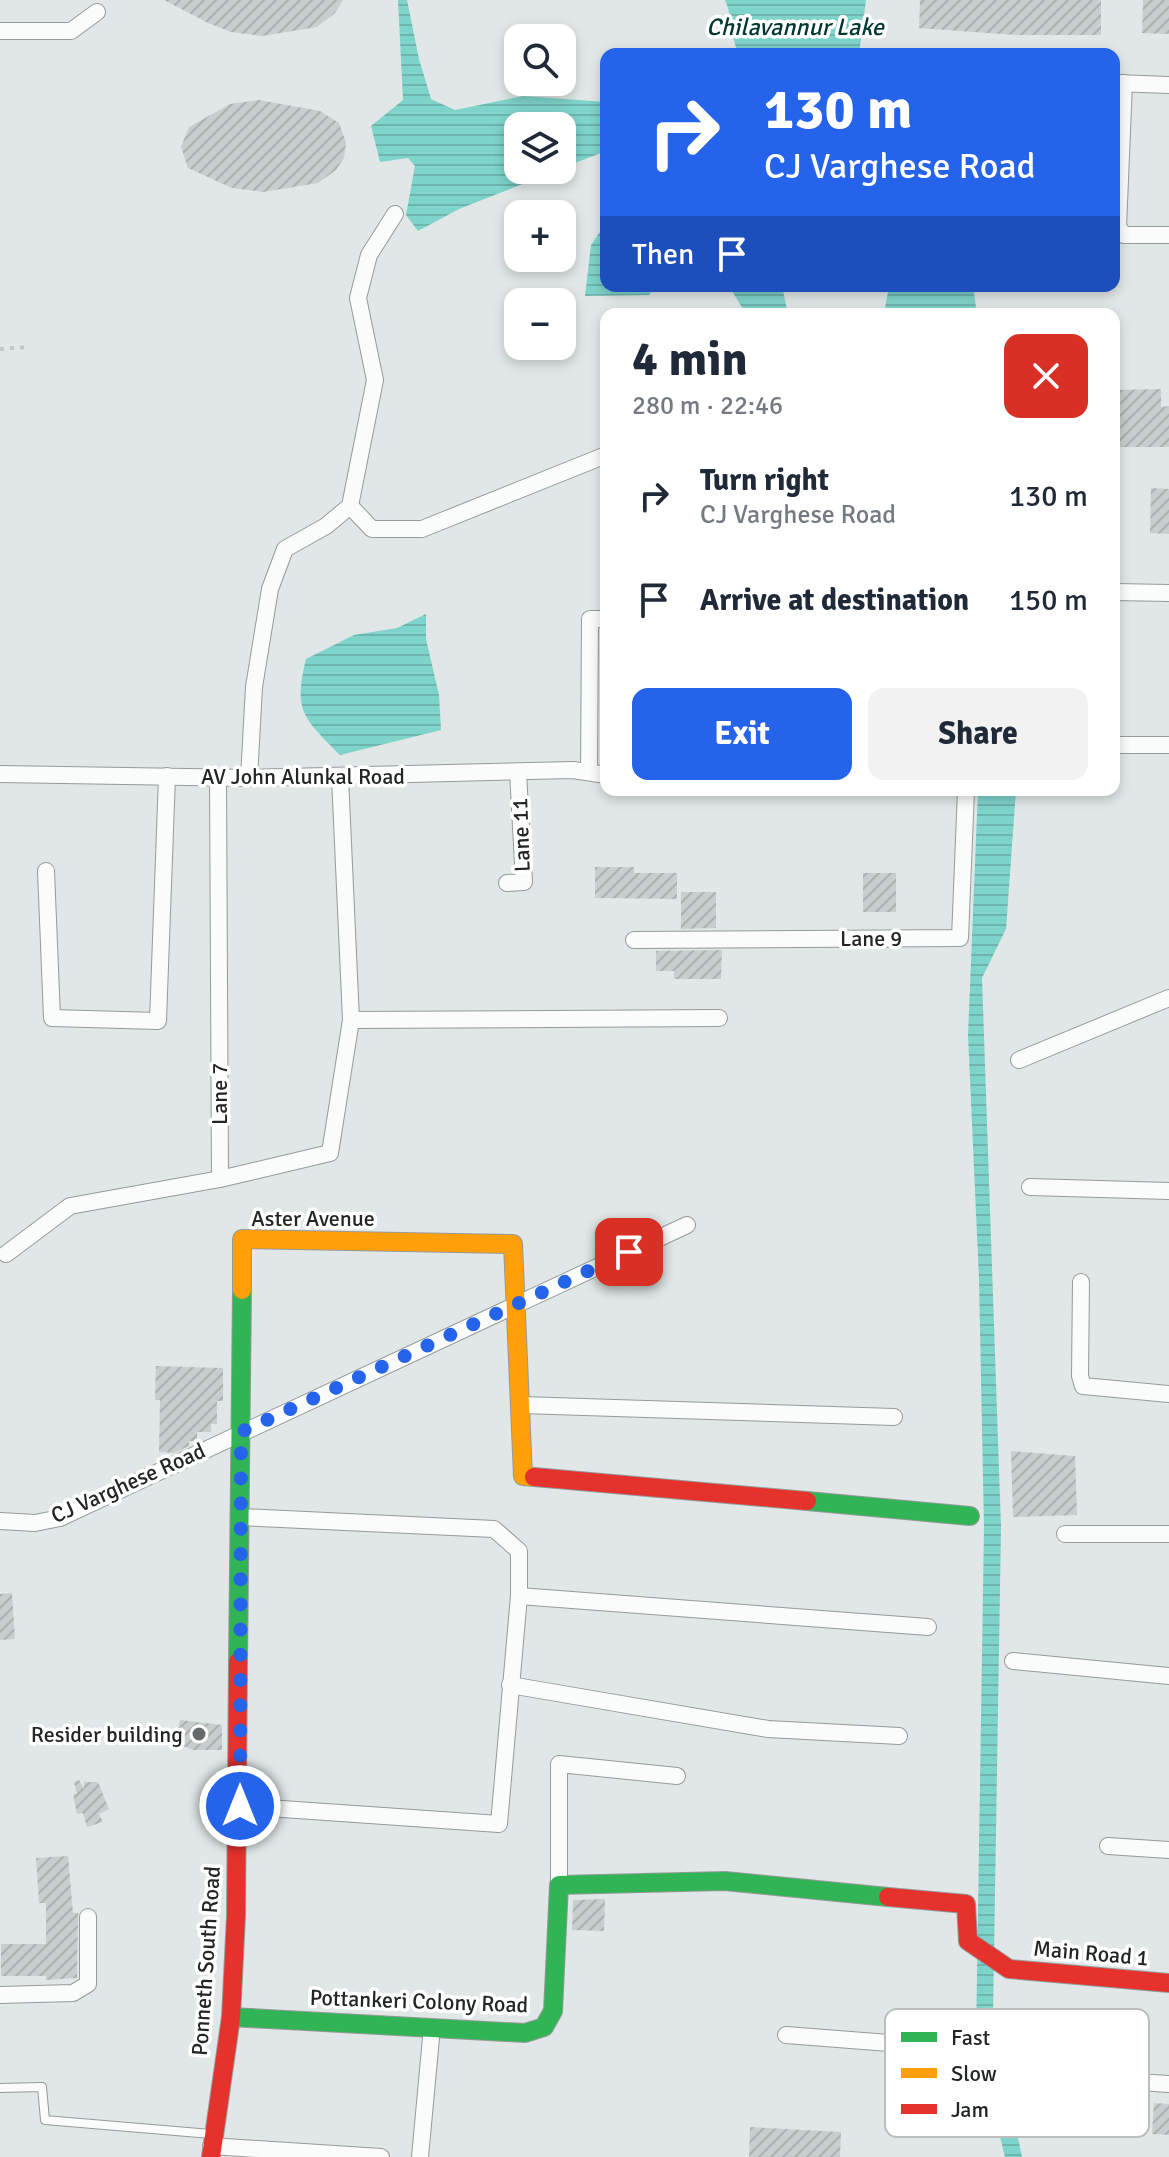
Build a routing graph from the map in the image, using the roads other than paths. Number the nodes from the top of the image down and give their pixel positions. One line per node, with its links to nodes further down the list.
1 (97, 12): 2 (street)
2 (0, 31)
3 (1120, 83): 4 (street)
4 (1169, 85)
5 (395, 214): 9 (street)
6 (1120, 230): 7 (street)
7 (1169, 235)
8 (600, 457): 9 (street)
9 (350, 506): 21 (street)
10 (1120, 592): 11 (street)
11 (1169, 593)
12 (600, 619): 17 (street)
13 (1120, 745): 14 (street)
14 (1169, 745)
15 (518, 772): 17 (street, AV John Alunkal Road); 20 (street, AV John Alunkal Road); 24 (street, Lane 11)
16 (0, 774): 18 (street, AV John Alunkal Road)
17 (598, 774)
18 (167, 776): 19 (street, AV John Alunkal Road); 23 (street)
19 (218, 777): 21 (street, AV John Alunkal Road); 31 (street, Lane 7)
20 (340, 777): 21 (street, AV John Alunkal Road); 28 (street)
21 (249, 778)
22 (966, 796): 25 (street, Lane 9)
23 (46, 871)
24 (507, 883)
25 (634, 940)
26 (1169, 998): 30 (street)
27 (719, 1018): 28 (street)
28 (351, 1020): 29 (street); 31 (street)
29 (352, 1054)
30 (1019, 1060)
31 (220, 1179): 35 (street)
32 (1030, 1187): 33 (street)
33 (1169, 1191)
34 (687, 1225): 37 (street, CJ Varghese Road)
35 (6, 1254)
36 (1081, 1282): 38 (street)
37 (515, 1306): 39 (street); 41 (street, CJ Varghese Road); 41 (street, Aster Avenue)
38 (1169, 1394)
39 (521, 1405): 40 (street); 42 (street)
40 (894, 1417)
41 (241, 1432): 43 (street, Ponneth South Road); 44 (street, CJ Varghese Road)
42 (970, 1516)
43 (241, 1517): 47 (street); 54 (street, Ponneth South Road)
44 (0, 1521)
45 (1065, 1534): 46 (street)
46 (1169, 1534)
47 (519, 1596): 48 (street); 51 (street)
48 (928, 1627)
49 (1013, 1661): 50 (street)
50 (1169, 1676)
51 (510, 1685): 52 (street); 54 (street)
52 (899, 1736)
53 (677, 1776): 57 (street)
54 (240, 1806): 61 (street, Ponneth South Road)
55 (1108, 1846): 56 (street)
56 (1169, 1850)
57 (559, 1885): 59 (street, Main Road 1); 62 (street, Pottankeri Colony Road)
58 (88, 1917): 60 (street)
59 (1169, 1983)
60 (0, 1995)
61 (231, 2017): 62 (street, Pottankeri Colony Road); 68 (street, Ponneth South Road)
62 (432, 2027): 70 (street)
63 (786, 2035): 64 (street)
64 (885, 2043)
65 (1149, 2083): 66 (street)
66 (1169, 2084)
67 (0, 2088): 68 (lane)
68 (211, 2146): 69 (street)
69 (381, 2157)
70 (420, 2157)

